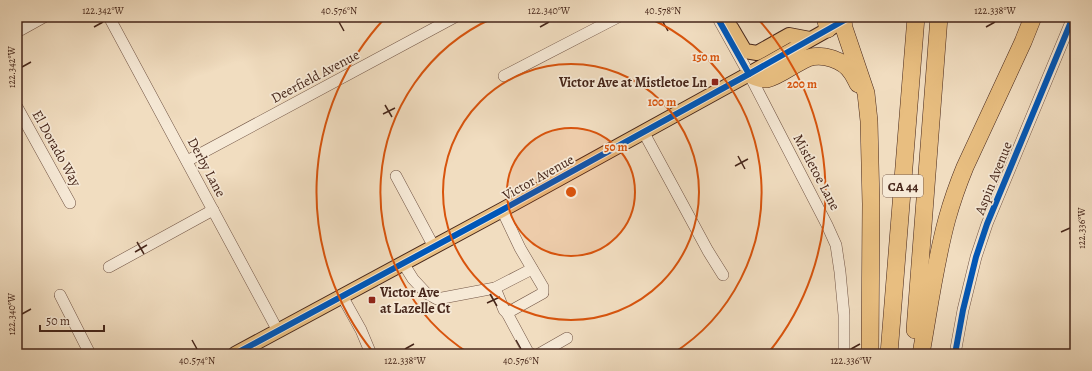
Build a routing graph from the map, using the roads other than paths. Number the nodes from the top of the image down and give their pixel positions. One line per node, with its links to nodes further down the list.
1 (44, 17): 13 (street)
2 (109, 17): 20 (street, Derby Lane)
3 (455, 17): 20 (street, Deerfield Avenue)
4 (618, 17): 16 (street)
5 (717, 17): 15 (street, Mistletoe Lane)
6 (723, 17): 14 (main road)
7 (916, 17): 43 (highway, CA 44)
8 (939, 17): 44 (highway, CA 44)
9 (1033, 17): 45 (highway)
10 (1073, 17): 46 (street, Aspin Avenue)
11 (847, 19): 12 (main road, Victor Avenue); 18 (highway)
12 (826, 23): 14 (main road, Victor Avenue)
13 (17, 32)
14 (810, 39): 15 (main road, Victor Avenue)
15 (749, 74): 18 (highway); 19 (main road, Victor Avenue); 41 (street, Mistletoe Lane)
16 (504, 76)
17 (17, 107): 22 (street, El Dorado Way)
18 (869, 121): 42 (highway)
19 (644, 133): 24 (main road, Victor Avenue); 29 (street)
20 (187, 161): 23 (street, Derby Lane)
21 (396, 176): 25 (street)
22 (70, 203)
23 (213, 210): 27 (street); 34 (street, Derby Lane)
24 (502, 210): 25 (main road, Victor Avenue); 28 (street)
25 (434, 247): 26 (main road, Victor Avenue)
26 (404, 263): 30 (street); 32 (main road, Victor Avenue)
27 (110, 266)
28 (532, 269): 30 (street); 33 (street)
29 (723, 274)
30 (495, 288): 33 (street)
31 (60, 296): 36 (street)
32 (342, 296): 34 (main road, Victor Avenue); 38 (street)
33 (507, 313): 39 (street)
34 (278, 331): 37 (main road, Victor Avenue)
35 (567, 338): 40 (street)
36 (90, 354)
37 (235, 354)
38 (371, 354)
39 (531, 354)
40 (539, 354)
41 (844, 354)
42 (870, 354)
43 (889, 354)
44 (913, 354)
45 (921, 354)
46 (955, 354)

